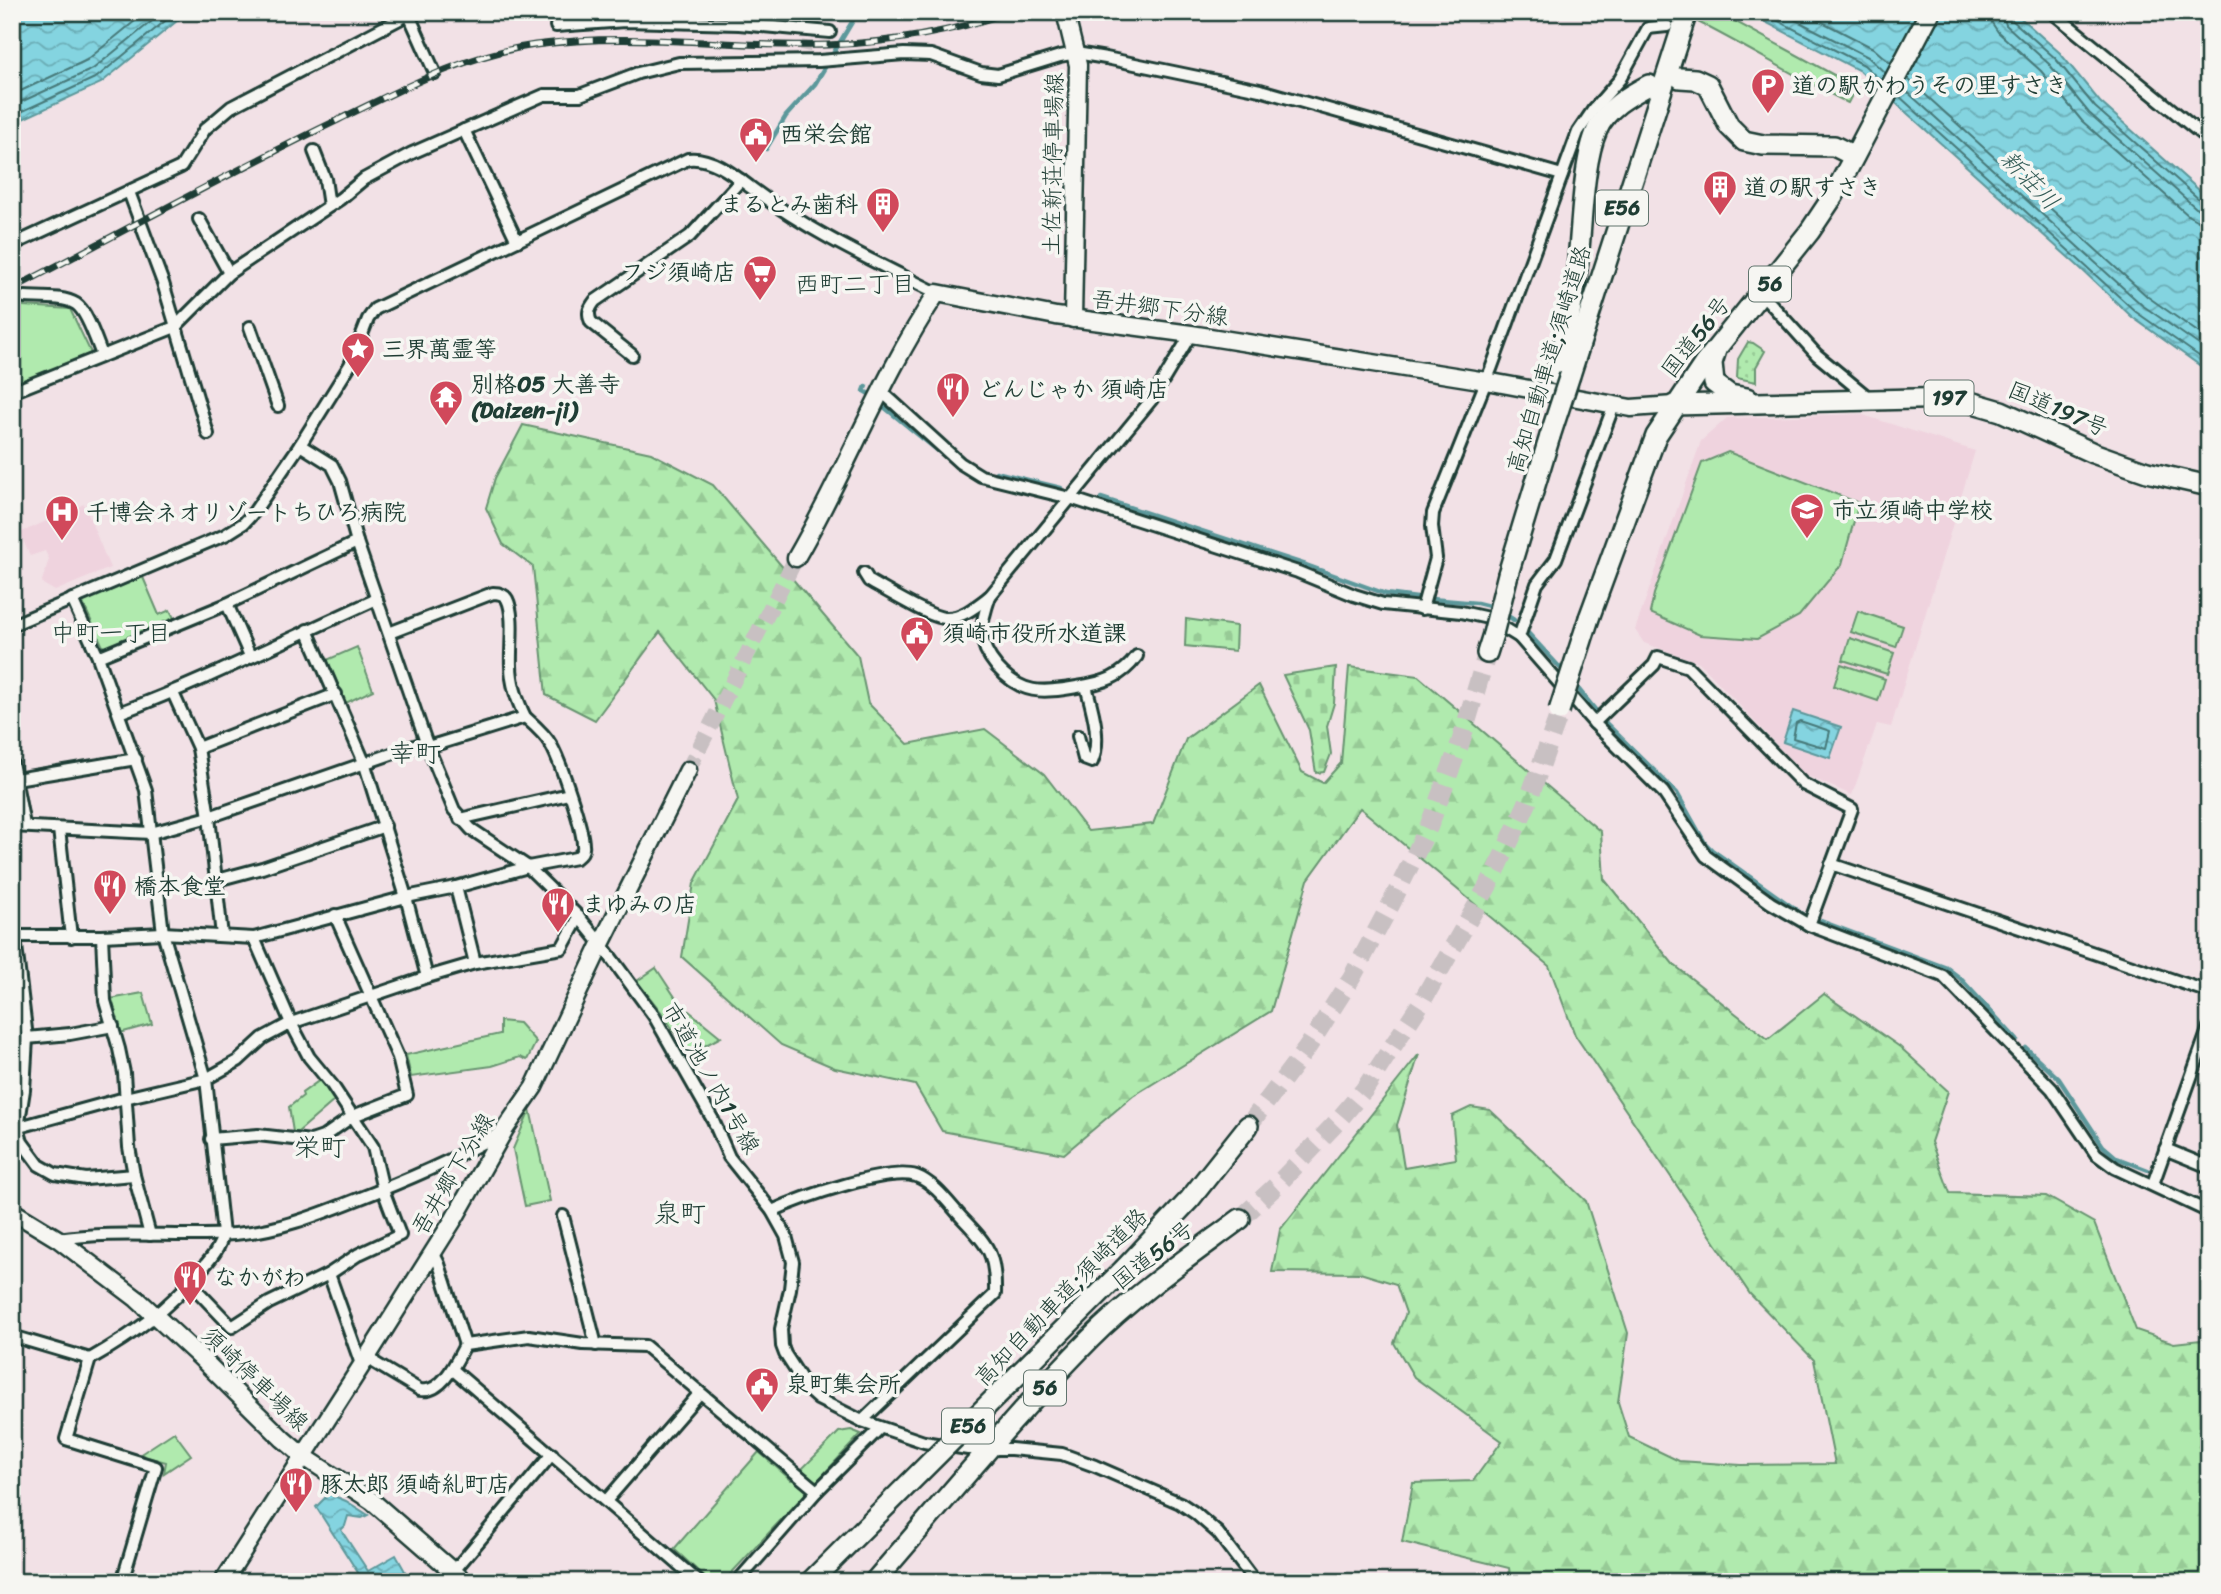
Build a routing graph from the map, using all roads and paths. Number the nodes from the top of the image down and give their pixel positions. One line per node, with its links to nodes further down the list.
1 (1065, 12): 10 (main road, 土佐新荘停車場線)
2 (1687, 12): 9 (highway, E56)
3 (1930, 12): 17 (highway, 国道56号 / 56)
4 (2052, 12): 15 (street)
5 (411, 14): 11 (street); 20 (street)
6 (741, 18): 7 (street); 8 (street)
7 (555, 26)
8 (830, 32)
9 (1672, 34): 18 (street); 36 (highway, 高知自動車道;須崎道路 / E56)
10 (1076, 53): 14 (street); 18 (street); 29 (main road, 土佐新荘停車場線)
11 (435, 73)
12 (1680, 78): 17 (highway)
13 (1649, 85): 36 (highway)
14 (464, 130): 21 (street); 23 (street)
15 (2209, 140)
16 (314, 151): 21 (street)
17 (1854, 156): 27 (highway, 国道56号 / 56)
18 (1562, 175): 37 (street)
19 (741, 180): 23 (street); 26 (street); 35 (street)
20 (129, 192): 24 (street); 30 (street)
21 (329, 206): 25 (street)
22 (199, 219): 25 (street)
23 (517, 241): 46 (street)
24 (12, 245)
25 (229, 272): 30 (street)
26 (937, 293): 29 (main road, 吾井郷下分線); 38 (main road)
27 (1762, 294): 33 (highway, 国道56号 / 56); 40 (street)
28 (25, 297): 34 (street)
29 (1073, 319): 32 (main road, 吾井郷下分線)
30 (175, 327): 34 (street); 45 (street)
31 (250, 327): 44 (street)
32 (1191, 334): 37 (main road, 吾井郷下分線); 48 (street)
33 (1716, 349): 41 (highway); 43 (highway, 国道56号 / 56)
34 (102, 355): 39 (street)
35 (632, 355)
36 (1563, 375): 61 (highway, bridge)
37 (1486, 381): 42 (main road, 吾井郷下分線); 56 (street)
38 (881, 391): 48 (street); 50 (main road)
39 (12, 392)
40 (1871, 400): 41 (highway, 国道197号 / 197); 47 (highway, 国道197号 / 197)
41 (1780, 401): 43 (highway, 国道197号 / 197)
42 (1614, 405): 43 (main road, 吾井郷下分線); 60 (street)
43 (1674, 405): 69 (highway, 国道56号 / 56, bridge)
44 (278, 406)
45 (208, 435)
46 (300, 445): 49 (street); 53 (street)
47 (2209, 486)
48 (1070, 498): 52 (street); 56 (street)
49 (357, 542): 54 (street); 55 (street)
50 (796, 558)
51 (864, 573): 52 (street)
52 (990, 596): 65 (street)
53 (72, 599): 57 (street); 64 (street)
54 (377, 599): 58 (street); 59 (street)
55 (227, 604): 62 (street); 64 (street)
56 (1422, 609): 60 (street)
57 (12, 625)
58 (307, 630): 62 (street); 67 (street)
59 (389, 633): 70 (street); 73 (street)
60 (1519, 637): 71 (street)
61 (1487, 653)
62 (250, 656): 66 (street)
63 (1138, 656): 65 (street)
64 (99, 657): 68 (street)
65 (1086, 686): 72 (street)
66 (173, 693): 68 (street); 74 (street)
67 (335, 694): 74 (street); 77 (street)
68 (120, 713): 75 (street)
69 (1558, 715)
70 (525, 717): 73 (street); 80 (street)
71 (1594, 723): 87 (street); 95 (street)
72 (1078, 736)
73 (427, 745): 77 (street); 82 (street)
74 (198, 748): 81 (street)
75 (136, 759): 79 (street); 86 (street)
76 (12, 762): 79 (street)
77 (364, 762): 81 (street); 84 (street)
78 (688, 770): 102 (main road, 吾井郷下分線)
79 (16, 779): 83 (street)
80 (569, 794): 82 (street); 88 (street)
81 (209, 817): 86 (street); 89 (street)
82 (460, 819): 88 (street, 市道池ノ内1号線)
83 (18, 826): 85 (street)
84 (385, 826): 89 (street); 91 (street)
85 (59, 829): 86 (street); 98 (street)
86 (151, 833): 96 (street)
87 (1831, 864): 95 (street); 105 (street)
88 (528, 867): 90 (street); 94 (street, 市道池ノ内1号線)
89 (217, 880): 100 (street)
90 (456, 887): 91 (street); 103 (street)
91 (406, 897): 93 (street); 104 (street)
92 (12, 912): 97 (street)
93 (335, 915): 101 (street); 106 (street)
94 (579, 917): 102 (street, 市道池ノ内1号線); 103 (street)
95 (1810, 925): 121 (street)
96 (163, 933): 99 (street); 100 (street); 111 (street)
97 (14, 936): 98 (street); 110 (street)
98 (71, 936): 99 (street)
99 (102, 936): 108 (street)
100 (222, 936): 101 (street)
101 (254, 938): 107 (street)
102 (601, 944): 116 (main road, 吾井郷下分線); 123 (street, 市道池ノ内1号線)
103 (475, 963): 104 (street)
104 (427, 977): 106 (street)
105 (2209, 992)
106 (370, 996): 107 (street); 113 (street)
107 (290, 1023): 111 (street); 113 (street)
108 (113, 1026): 110 (street); 112 (street)
109 (2209, 1027): 118 (street)
110 (27, 1038): 115 (street)
111 (206, 1079): 112 (street); 117 (street)
112 (125, 1098): 115 (street); 120 (street)
113 (353, 1116): 117 (street); 122 (street)
114 (1248, 1126): 154 (highway, 高知自動車道;須崎道路 / E56, bridge)
115 (15, 1129): 120 (street)
116 (505, 1129): 122 (street); 131 (main road, 吾井郷下分線)
117 (211, 1139): 128 (street)
118 (2165, 1149): 119 (street); 121 (street)
119 (2209, 1167)
120 (134, 1175): 129 (street)
121 (2153, 1184): 125 (street)
122 (383, 1190): 128 (street); 132 (street)
123 (772, 1211): 142 (street, 市道池ノ内1号線); 142 (street)
124 (12, 1212): 130 (main road, 須崎停車場線)
125 (2209, 1212)
126 (564, 1216): 137 (street)
127 (1240, 1219): 144 (highway, 国道56号 / 56)
128 (223, 1234): 129 (street); 133 (street)
129 (150, 1235): 130 (street)
130 (58, 1239): 134 (main road, 須崎停車場線)
131 (433, 1252): 136 (street); 139 (main road, 吾井郷下分線)
132 (329, 1274): 133 (street); 139 (street)
133 (190, 1283): 134 (street)
134 (156, 1317): 138 (street); 146 (main road, 須崎停車場線)
135 (12, 1336): 138 (street)
136 (465, 1345): 137 (street); 140 (street)
137 (596, 1345): 141 (street)
138 (90, 1359): 150 (street)
139 (365, 1359): 140 (street); 146 (main road, 吾井郷下分線)
140 (452, 1369): 145 (street)
141 (699, 1394): 147 (street); 148 (street)
142 (862, 1421): 143 (street, 市道池ノ内1号線)
143 (880, 1428): 144 (street, 市道池ノ内1号線); 147 (street)
144 (989, 1449): 155 (highway, 国道56号 / 56); 156 (street, 市道池ノ内1号線)
145 (552, 1454): 148 (street); 149 (street)
146 (303, 1456): 149 (main road, 須崎停車場線); 151 (main road, 吾井郷下分線)
147 (817, 1491): 153 (street)
148 (606, 1501): 152 (street)
149 (459, 1577)
150 (122, 1582)
151 (223, 1582)
152 (699, 1582)
153 (737, 1582)
154 (810, 1582)
155 (874, 1582)
156 (1255, 1582)

